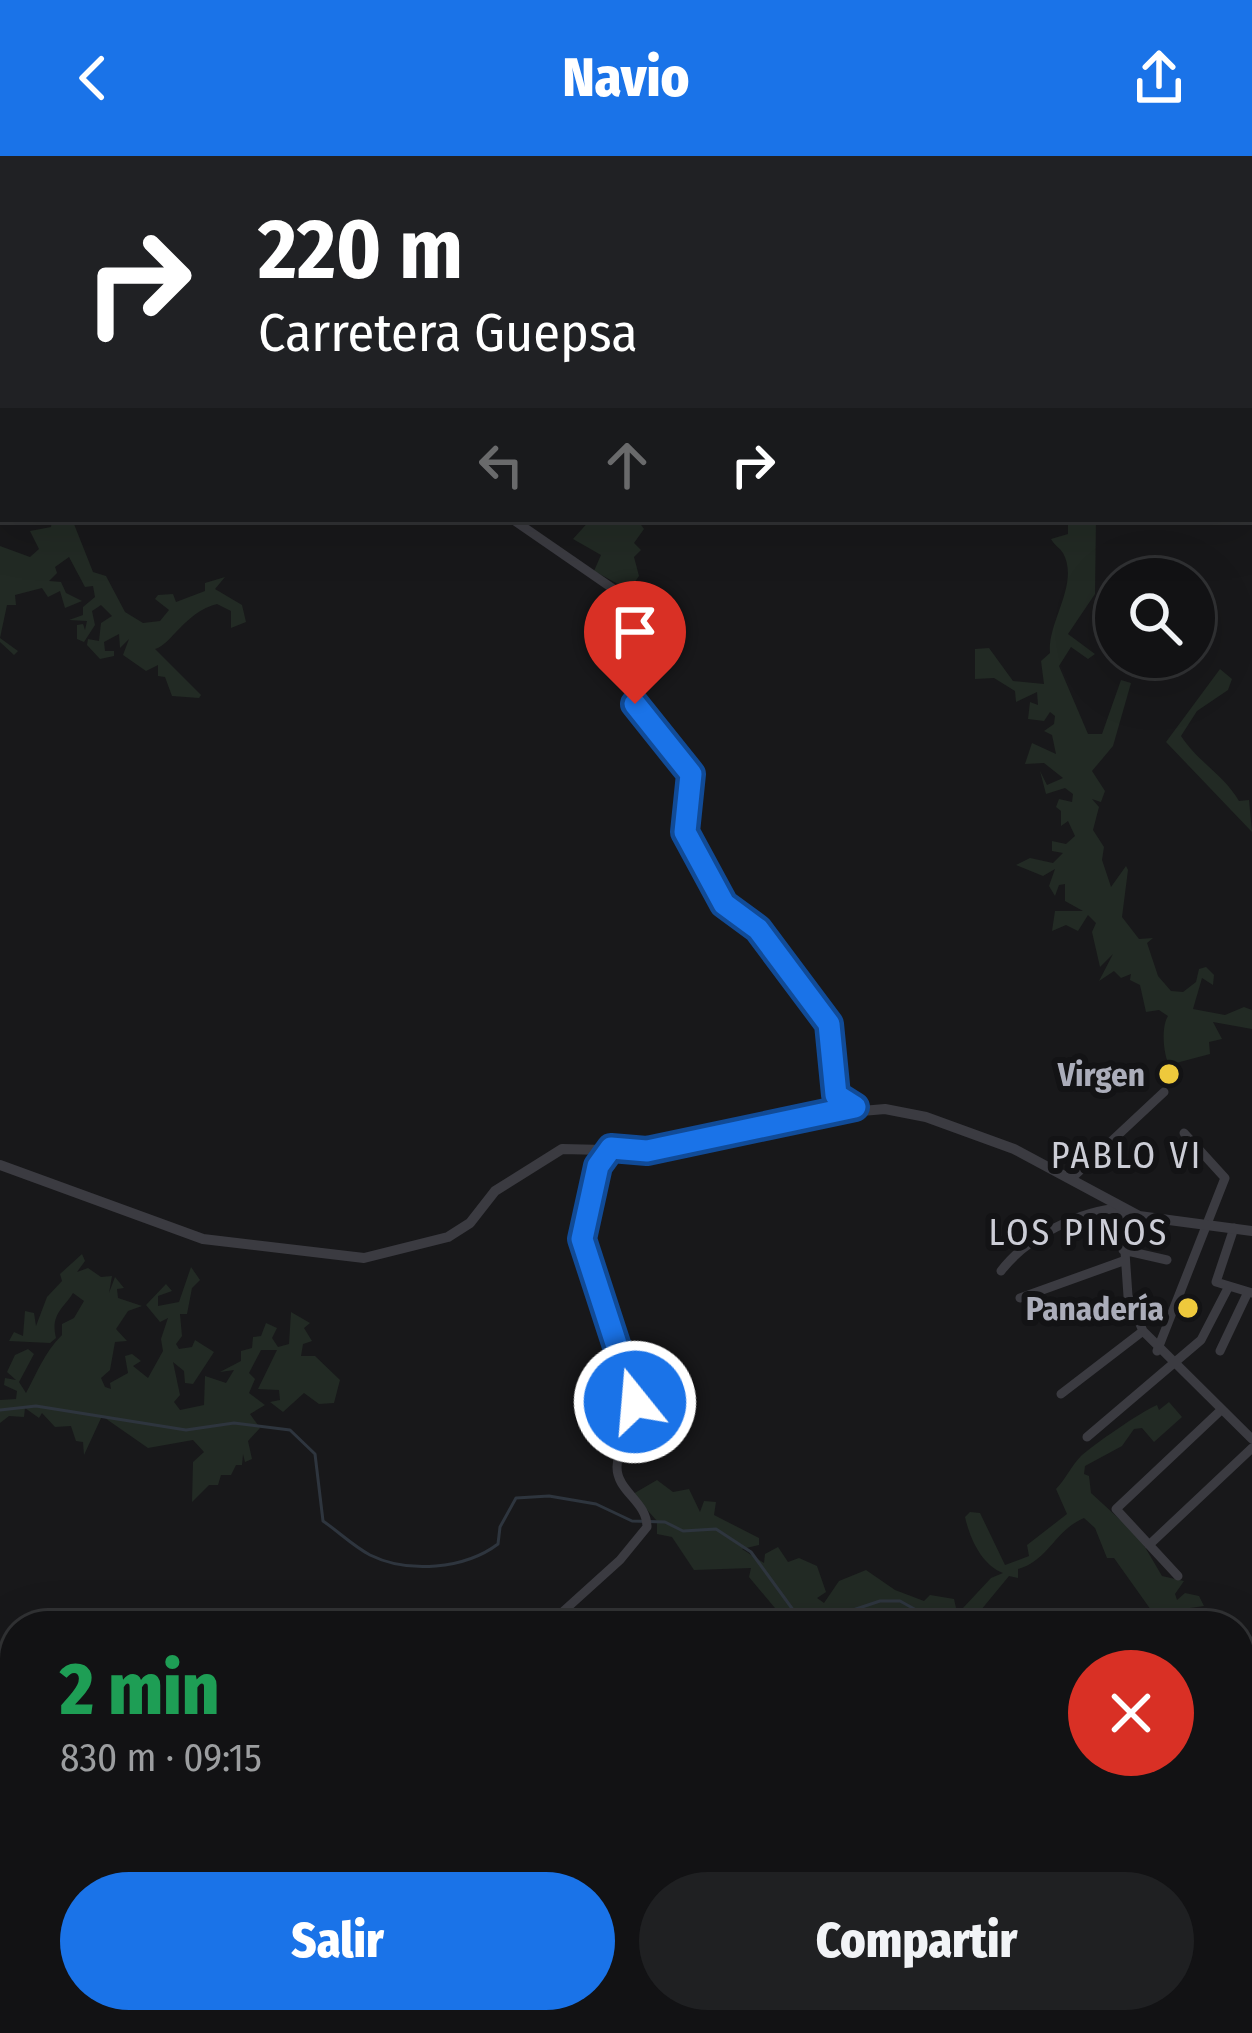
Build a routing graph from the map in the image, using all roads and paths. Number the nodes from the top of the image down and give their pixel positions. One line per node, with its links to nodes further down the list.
1 (516, 522): 3 (street)
2 (1164, 1092): 7 (street)
3 (855, 1107): 5 (street); 7 (street)
4 (1184, 1133): 9 (street)
5 (611, 1148): 6 (street); 28 (street)
6 (0, 1165)
7 (1072, 1178): 8 (street)
8 (1122, 1208): 9 (street); 12 (street); 14 (street)
9 (1207, 1226): 10 (street); 19 (street)
10 (1234, 1228): 11 (street); 15 (street)
11 (1252, 1231)
12 (1123, 1255): 13 (street); 17 (street); 18 (street)
13 (1167, 1260)
14 (1001, 1270)
15 (1228, 1286): 16 (street); 21 (street)
16 (1250, 1292): 20 (street)
17 (1020, 1298)
18 (1143, 1331): 19 (street); 22 (street)
19 (1157, 1351): 21 (street)
20 (1220, 1351)
21 (1171, 1365): 23 (street); 24 (street)
22 (1060, 1394)
23 (1220, 1411): 25 (street); 26 (street)
24 (1087, 1437)
25 (1252, 1443): 26 (street)
26 (1149, 1545): 27 (street)
27 (1178, 1576)
28 (564, 1611)

